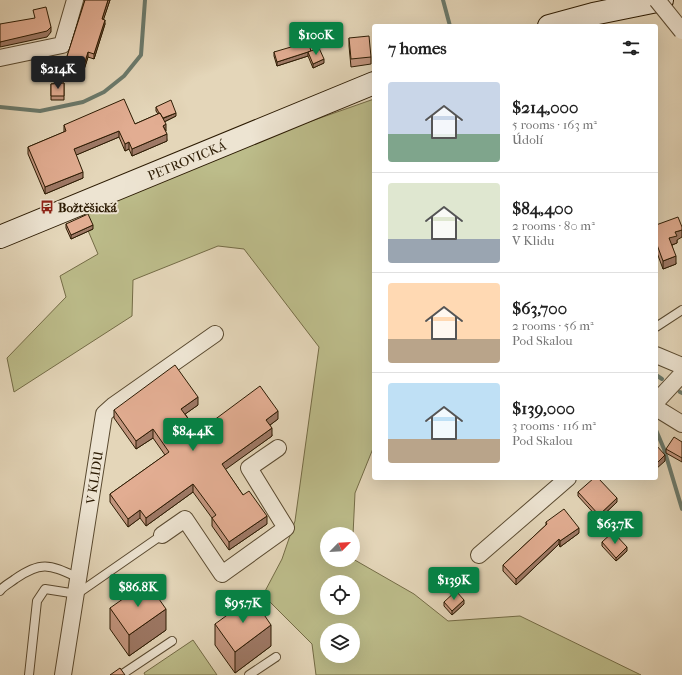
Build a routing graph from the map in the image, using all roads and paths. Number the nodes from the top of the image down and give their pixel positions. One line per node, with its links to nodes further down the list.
1 (75, 0): 6 (street)
2 (657, 0): 5 (street, bridge)
3 (662, 0): 4 (main road)
4 (556, 24)
5 (682, 31)
6 (0, 58)
7 (372, 84): 8 (main road, PETROVICKÁ)
8 (0, 237)
9 (682, 310): 10 (lane)
10 (658, 326)
11 (215, 334): 22 (street, V KLIDU)
12 (658, 356): 13 (street)
13 (682, 366)
14 (682, 374): 15 (street)
15 (658, 400)
16 (658, 409): 17 (street)
17 (682, 424)
18 (278, 448): 20 (street)
19 (566, 480): 21 (street)
20 (162, 535): 24 (lane)
21 (479, 555)
22 (78, 578): 23 (lane); 24 (street, V KLIDU)
23 (0, 591)
24 (76, 594): 28 (lane); 29 (street, V KLIDU)
25 (172, 641): 27 (lane)
26 (276, 657): 30 (lane)
27 (125, 674)
28 (29, 675)
29 (63, 675)
30 (249, 675)

